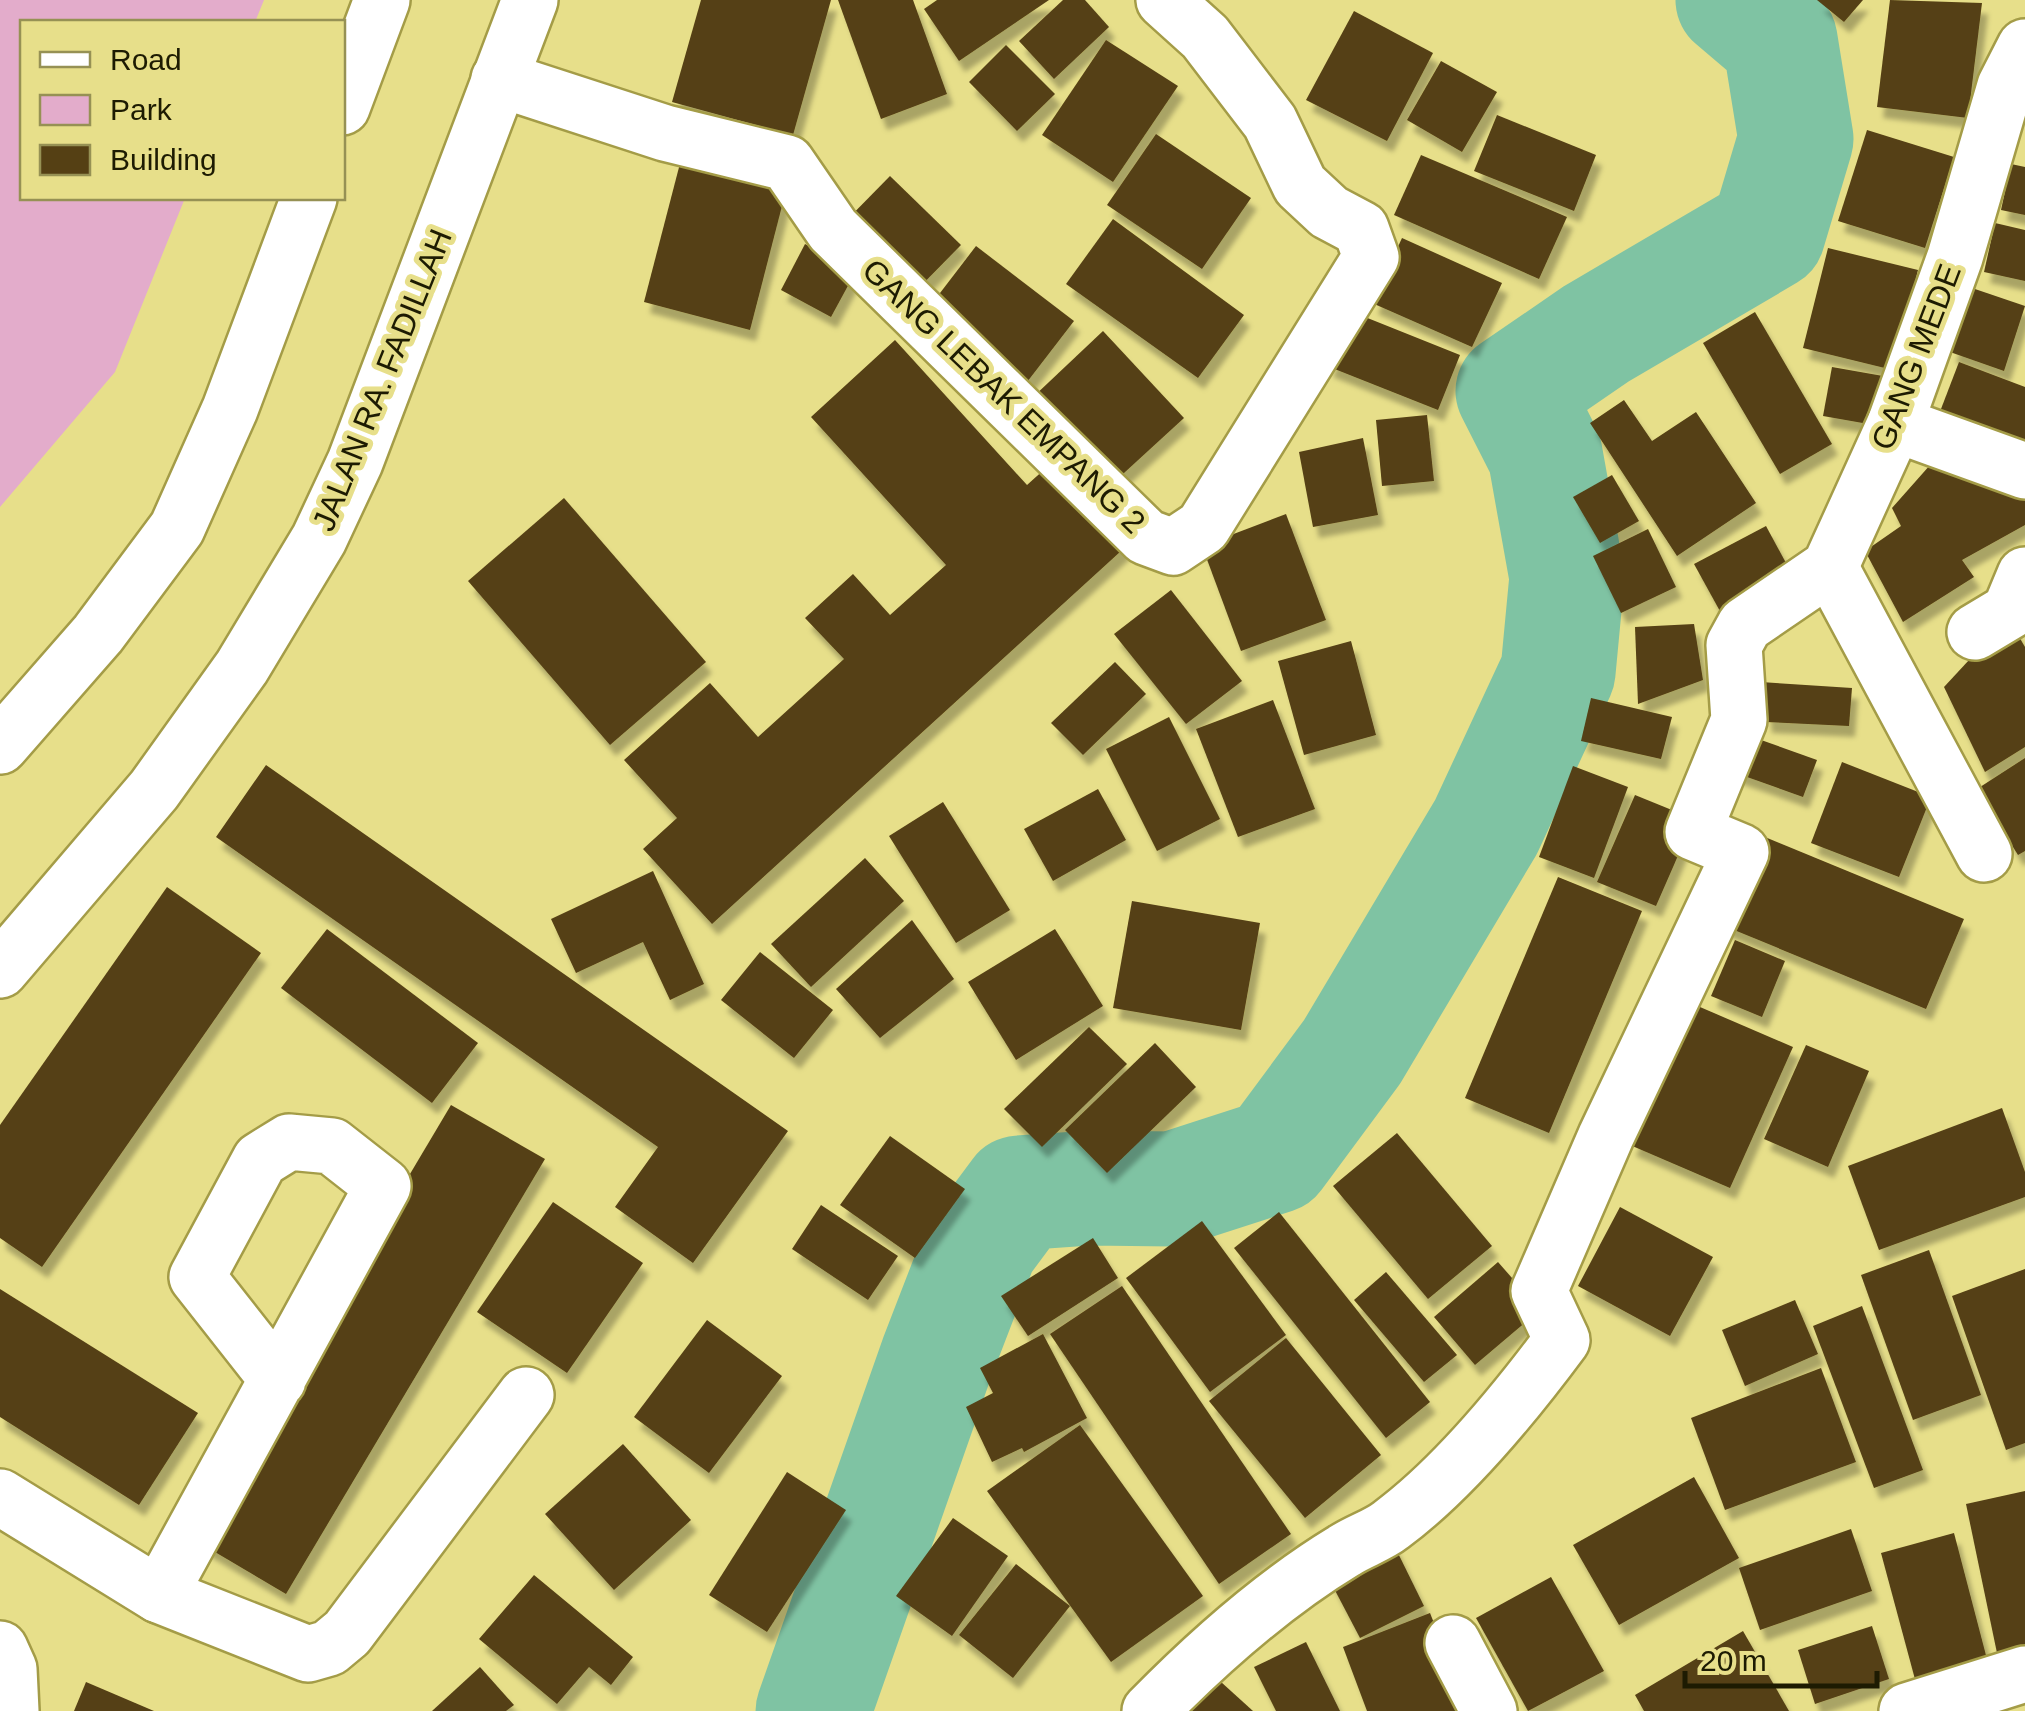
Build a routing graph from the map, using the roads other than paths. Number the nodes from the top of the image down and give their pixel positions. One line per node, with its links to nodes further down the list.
1 (382, 0): 6 (street)
2 (530, 0): 5 (street, JALAN RA. FADILLAH)
3 (1164, 0): 5 (street, GANG LEBAK EMPANG 2)
4 (2025, 47): 8 (street, GANG MEDE)
5 (499, 79): 15 (street, JALAN RA. FADILLAH)
6 (345, 99)
7 (307, 200): 13 (street)
8 (1895, 424): 9 (street); 10 (street, GANG MEDE)
9 (2025, 471)
10 (1830, 567): 14 (street); 24 (street)
11 (2025, 574): 12 (street)
12 (1975, 632)
13 (0, 746)
14 (1984, 854)
15 (0, 970)
16 (278, 1380): 19 (street)
17 (526, 1395): 19 (street)
18 (0, 1497): 19 (street)
19 (159, 1594)
20 (1453, 1643): 25 (street)
21 (0, 1649): 23 (street)
22 (2025, 1674): 26 (street)
23 (11, 1711)
24 (1150, 1711)
25 (1489, 1711)
26 (1907, 1711)

